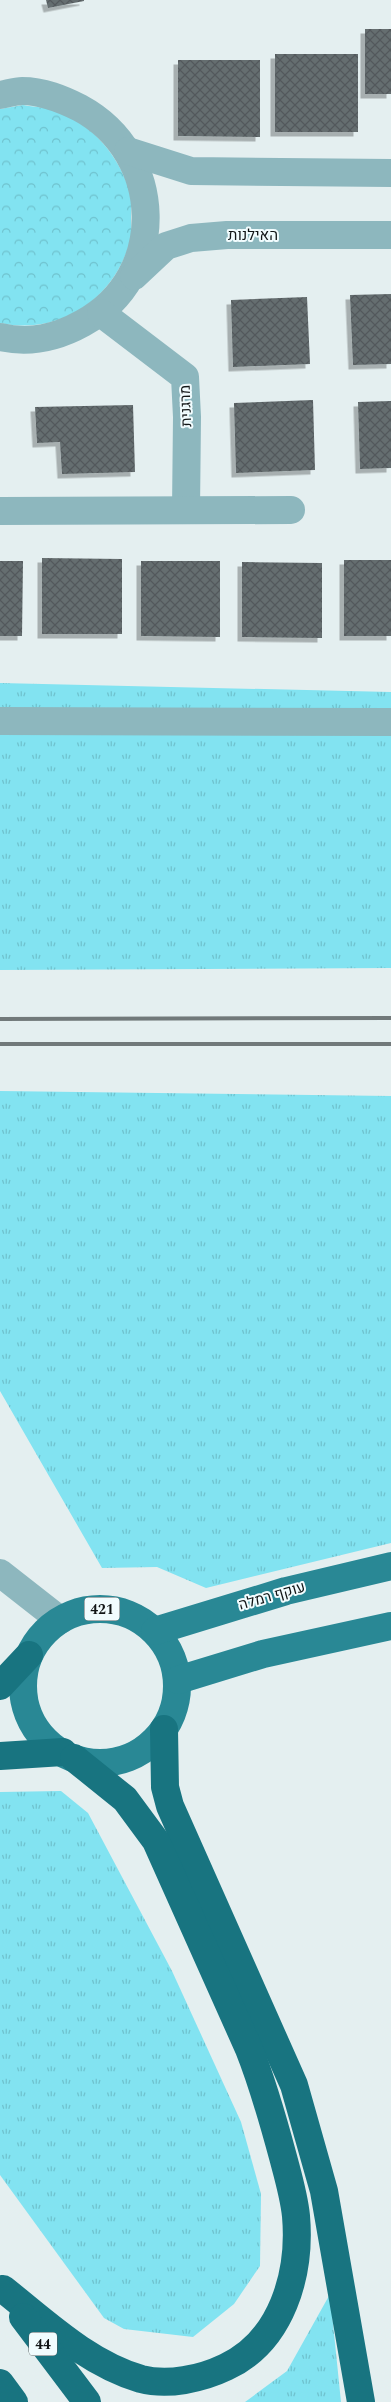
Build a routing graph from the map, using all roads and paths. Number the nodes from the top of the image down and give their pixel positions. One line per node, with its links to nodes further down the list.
1 (0, 95): 2 (street)
2 (128, 151): 3 (street); 5 (street)
3 (391, 173)
4 (391, 235): 5 (street, האילנות)
5 (130, 280): 6 (street, האילנות)
6 (101, 313): 7 (street, האילנות); 8 (street, מרגנית)
7 (0, 338)
8 (186, 510): 9 (street); 10 (street)
9 (291, 510)
10 (0, 511)
11 (0, 721): 12 (street)
12 (391, 722)
13 (391, 1566): 17 (main road, עוקף רמלה)
14 (0, 1573): 15 (street)
15 (60, 1620): 17 (main road, 421); 18 (main road, 421)
16 (391, 1626): 19 (main road)
17 (155, 1631): 19 (main road, 421)
18 (29, 1655): 20 (highway, 421); 22 (main road, 421)
19 (178, 1680): 21 (main road, 421)
20 (0, 1686)
21 (164, 1729): 22 (main road, 421); 28 (highway)
22 (68, 1755): 23 (highway, 421); 24 (highway)
23 (0, 1756)
24 (1, 2287): 27 (highway, 44)
25 (0, 2383): 26 (highway)
26 (14, 2402)
27 (86, 2402)
28 (361, 2402)

